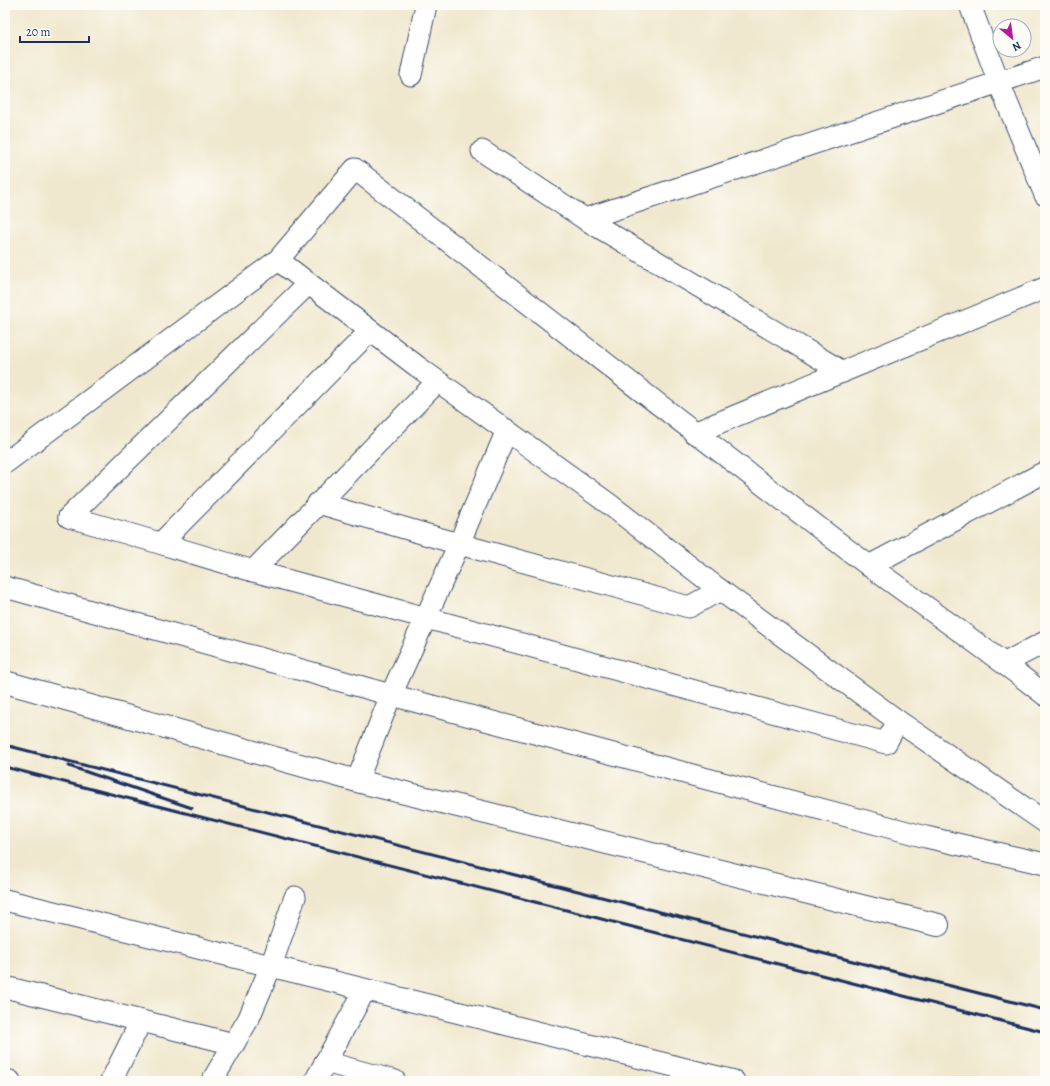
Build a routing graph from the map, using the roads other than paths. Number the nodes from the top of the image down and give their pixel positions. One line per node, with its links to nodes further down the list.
1 (426, 5): 4 (street)
2 (970, 5): 5 (street)
3 (1045, 67): 5 (street)
4 (411, 75)
5 (999, 82): 7 (street); 8 (street)
6 (482, 151): 8 (street)
7 (1045, 195)
8 (584, 219): 13 (street)
9 (278, 260): 10 (street); 16 (street); 17 (street)
10 (308, 284): 12 (street); 20 (street)
11 (1045, 288): 13 (street)
12 (370, 331): 14 (street); 20 (street)
13 (843, 372): 16 (street)
14 (437, 382): 15 (street); 19 (street)
15 (507, 430): 21 (street); 25 (street)
16 (694, 433): 22 (street)
17 (5, 463)
18 (1045, 472): 22 (street)
19 (318, 503): 21 (street); 23 (street)
20 (160, 543): 23 (street)
21 (460, 544): 25 (street); 26 (street)
22 (869, 566): 28 (street)
23 (253, 571): 26 (street)
24 (5, 587): 30 (street)
25 (720, 590): 32 (street)
26 (426, 619): 30 (street); 32 (street)
27 (1045, 642): 28 (street)
28 (1005, 663): 31 (street)
29 (5, 682): 33 (street)
30 (391, 695): 33 (street); 35 (street)
31 (1045, 695)
32 (898, 721): 34 (street)
33 (357, 781): 38 (street)
34 (1045, 822)
35 (1045, 864)
36 (295, 897): 39 (street)
37 (5, 900): 39 (street)
38 (938, 925)
39 (271, 966): 41 (street); 43 (street)
40 (5, 987): 42 (street)
41 (365, 990): 44 (street); 45 (street)
42 (141, 1021): 43 (street); 48 (street)
43 (234, 1044): 49 (street)
44 (324, 1062): 50 (street); 51 (street)
45 (685, 1075): 52 (street)
46 (5, 1080): 47 (street)
47 (10, 1081)
48 (110, 1081)
49 (212, 1081)
50 (315, 1081)
51 (395, 1081)
52 (734, 1081)

